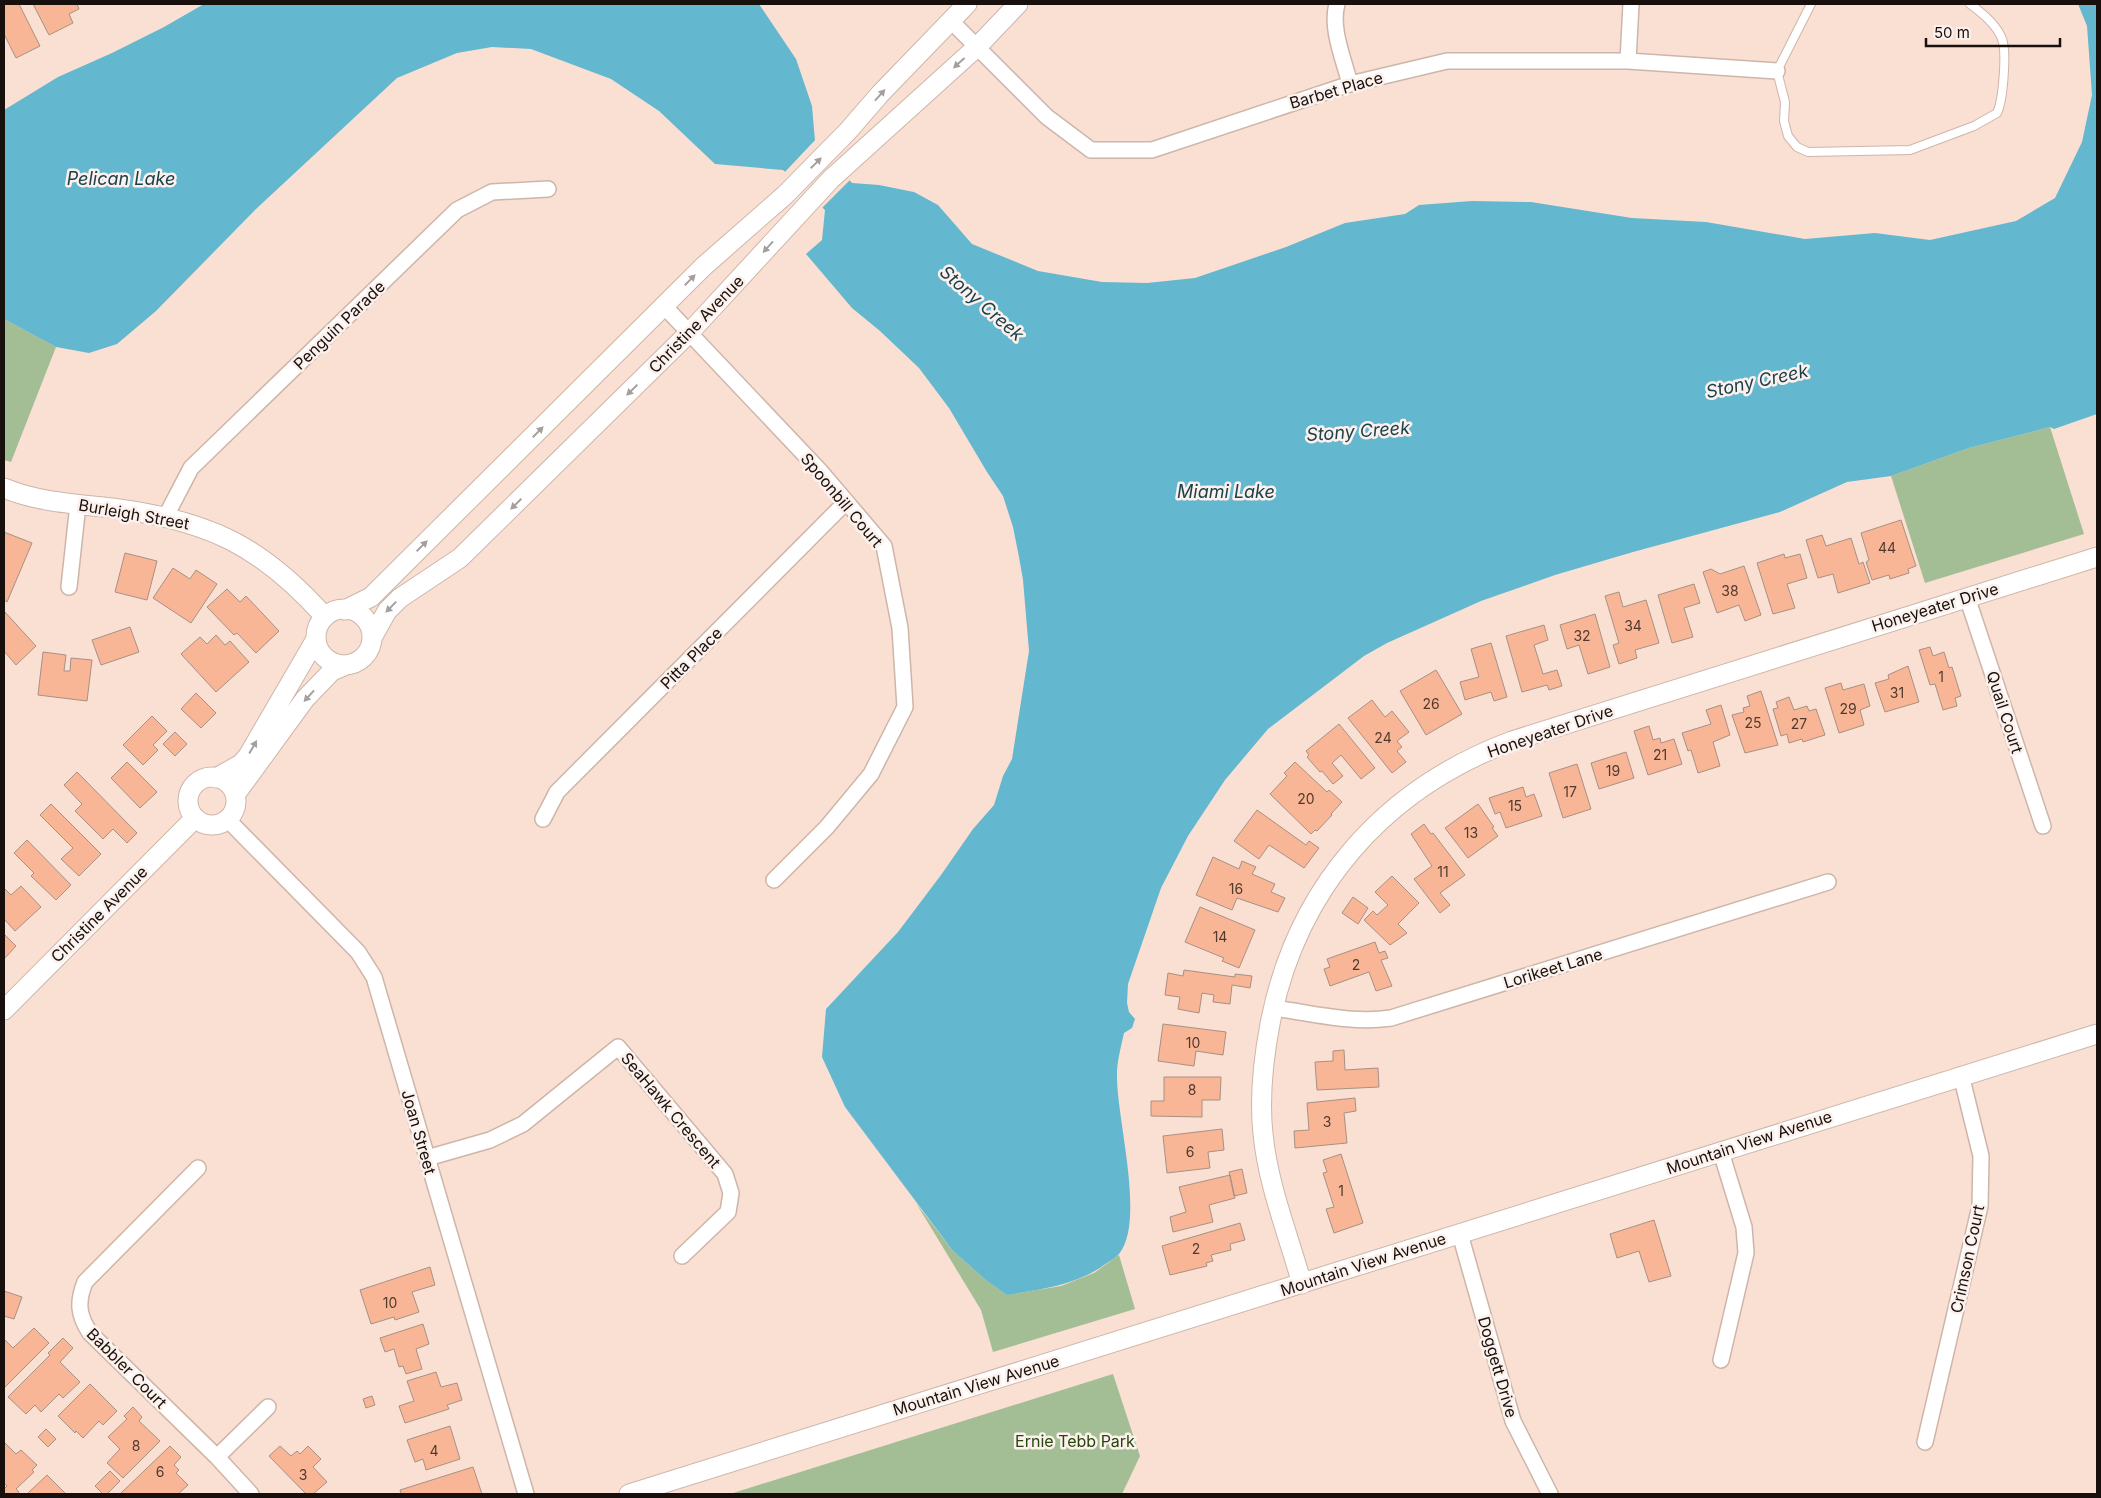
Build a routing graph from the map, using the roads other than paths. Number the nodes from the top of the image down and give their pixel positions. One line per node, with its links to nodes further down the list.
1 (967, 4): 7 (street, Christine Avenue)
2 (1018, 4): 8 (street, Christine Avenue)
3 (1337, 4): 11 (street)
4 (1631, 4): 9 (street)
5 (1811, 4): 10 (lane)
6 (1970, 4): 10 (lane)
7 (951, 21): 8 (street, Barbet Place); 13 (street, Christine Avenue, one-way to 7)
8 (978, 46): 11 (street, Barbet Place); 14 (street, Christine Avenue, one-way to 14)
9 (1628, 61): 10 (street, Barbet Place); 11 (street, Barbet Place)
10 (1777, 71)
11 (1350, 84)
12 (548, 189): 18 (street, Penguin Parade)
13 (664, 306): 14 (street, Spoonbill Court); 22 (street, Christine Avenue, one-way to 13)
14 (690, 332): 16 (street, Spoonbill Court); 24 (street, Christine Avenue, one-way to 24)
15 (4, 488): 17 (street, Burleigh Street)
16 (846, 502): 31 (street, Pitta Place); 33 (street, Spoonbill Court)
17 (78, 504): 18 (street, Burleigh Street); 20 (street)
18 (166, 516): 23 (street, Burleigh Street)
19 (2097, 557): 21 (street, Honeyeater Drive)
20 (69, 587)
21 (1967, 597): 32 (street, Quail Court); 35 (street, Honeyeater Drive)
22 (345, 610): 23 (street); 24 (street)
23 (325, 617): 25 (street)
24 (372, 638): 26 (street)
25 (316, 639): 26 (street); 27 (street, one-way to 25)
26 (346, 665): 28 (street, one-way to 28)
27 (216, 778): 28 (street); 29 (street)
28 (235, 795): 30 (street)
29 (195, 818): 30 (street); 36 (street, Christine Avenue)
30 (227, 819): 42 (street, Joan Street)
31 (542, 819)
32 (2043, 826)
33 (774, 880)
34 (1828, 882): 35 (street, Lorikeet Lane)
35 (1273, 1008): 46 (street, Honeyeater Drive)
36 (4, 1010)
37 (2097, 1026): 39 (street)
38 (2097, 1034): 39 (street, Mountain View Avenue)
39 (2072, 1042): 40 (street, Mountain View Avenue)
40 (1961, 1075): 41 (street, Mountain View Avenue); 49 (street, Crimson Court)
41 (1721, 1152): 44 (street, Mountain View Avenue); 47 (street)
42 (427, 1158): 45 (street, SeaHawk Crescent); 53 (street, Joan Street)
43 (198, 1168): 50 (street, Babbler Court)
44 (1460, 1234): 46 (street, Mountain View Avenue); 51 (street, Doggett Drive)
45 (682, 1256)
46 (1302, 1284): 54 (street, Mountain View Avenue)
47 (1721, 1360)
48 (268, 1407): 50 (street)
49 (1925, 1442)
50 (216, 1457): 52 (street, Babbler Court)
51 (1546, 1493)
52 (251, 1494)
53 (526, 1494)
54 (629, 1494)

